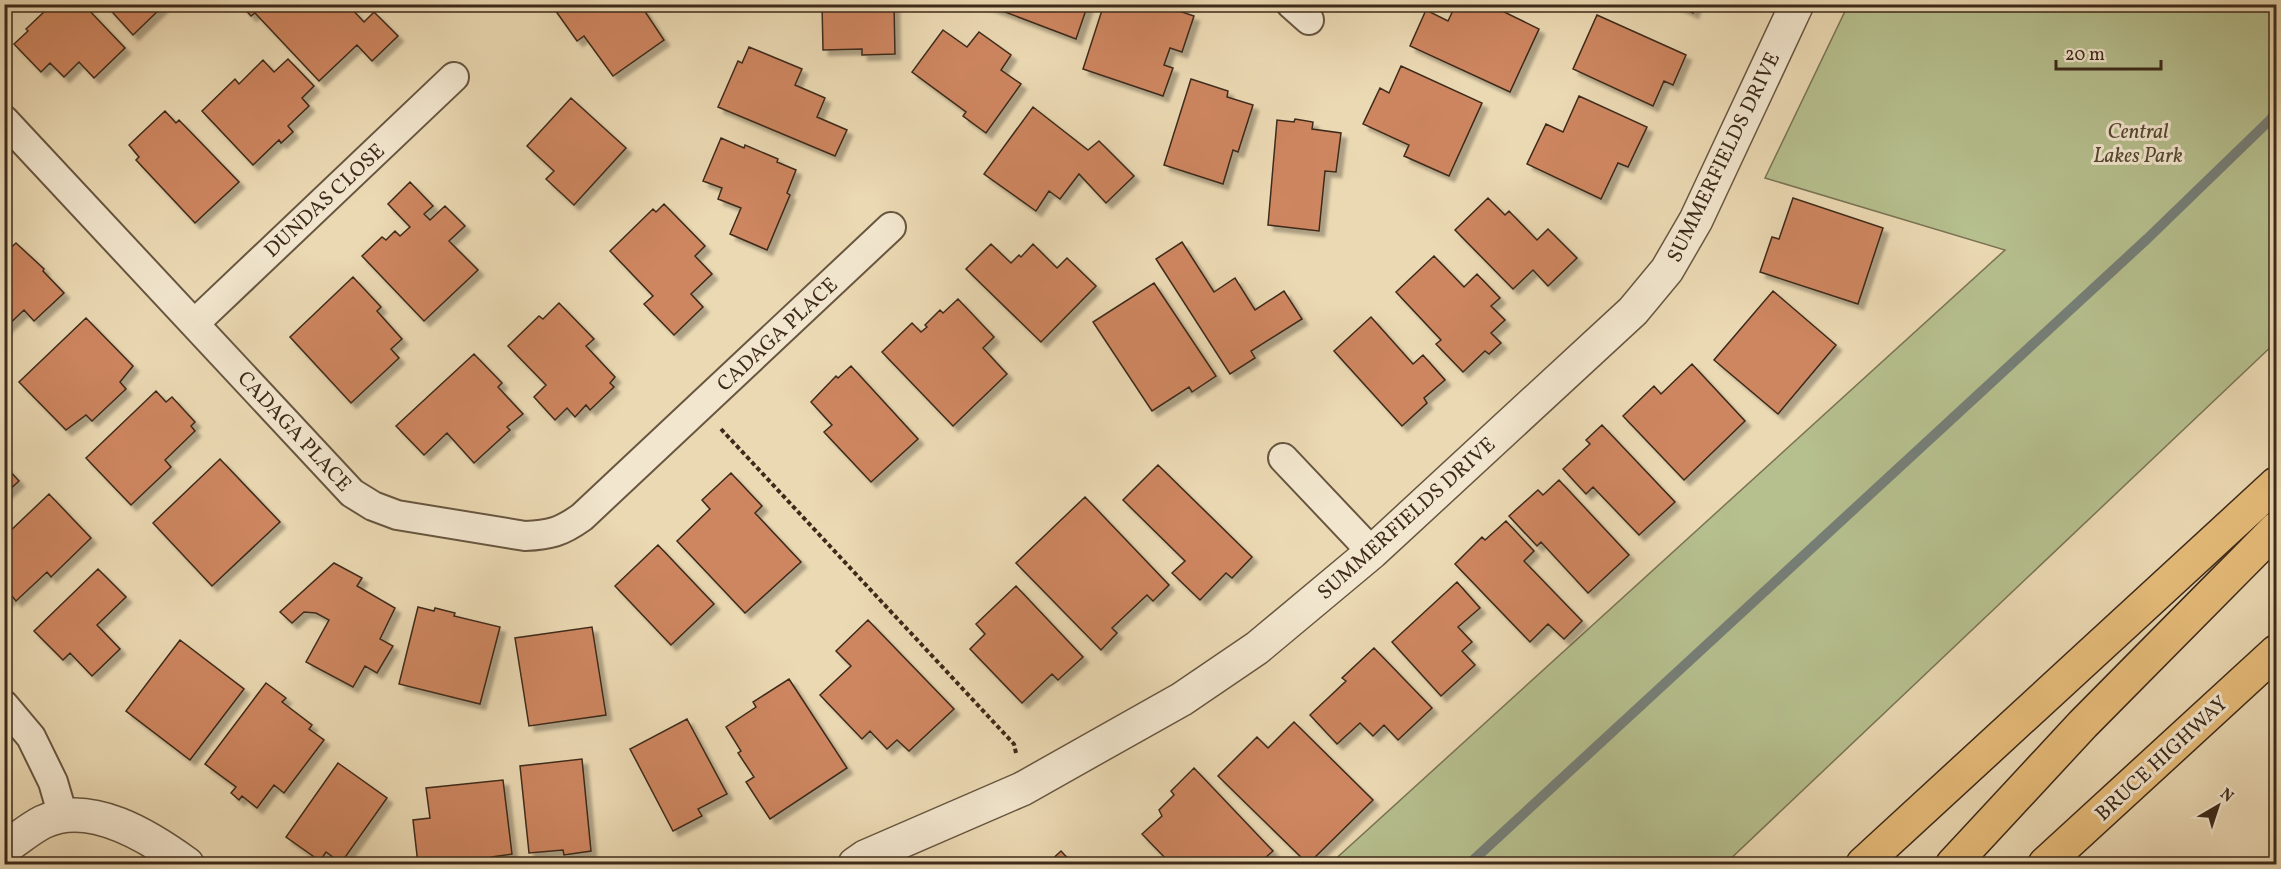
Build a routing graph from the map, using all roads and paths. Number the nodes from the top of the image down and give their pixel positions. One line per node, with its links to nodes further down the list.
1 (1797, 4): 10 (street, SUMMERFIELDS DRIVE)
2 (454, 77): 5 (street, DUNDAS CLOSE)
3 (4, 120): 5 (street, CADAGA PLACE)
4 (891, 227): 6 (street, CADAGA PLACE)
5 (195, 323): 6 (street, CADAGA PLACE)
6 (700, 407): 13 (path)
7 (1283, 458): 10 (street)
8 (2277, 484): 18 (highway)
9 (2277, 529): 19 (highway)
10 (1372, 552): 13 (street, SUMMERFIELDS DRIVE)
11 (2277, 652): 20 (highway, BRUCE HIGHWAY)
12 (4, 705): 14 (street)
13 (1022, 789): 17 (street, SUMMERFIELDS DRIVE)
14 (63, 816): 15 (street); 16 (street)
15 (4, 848)
16 (187, 864)
17 (855, 864)
18 (1863, 864)
19 (1953, 864)
20 (2045, 864)

